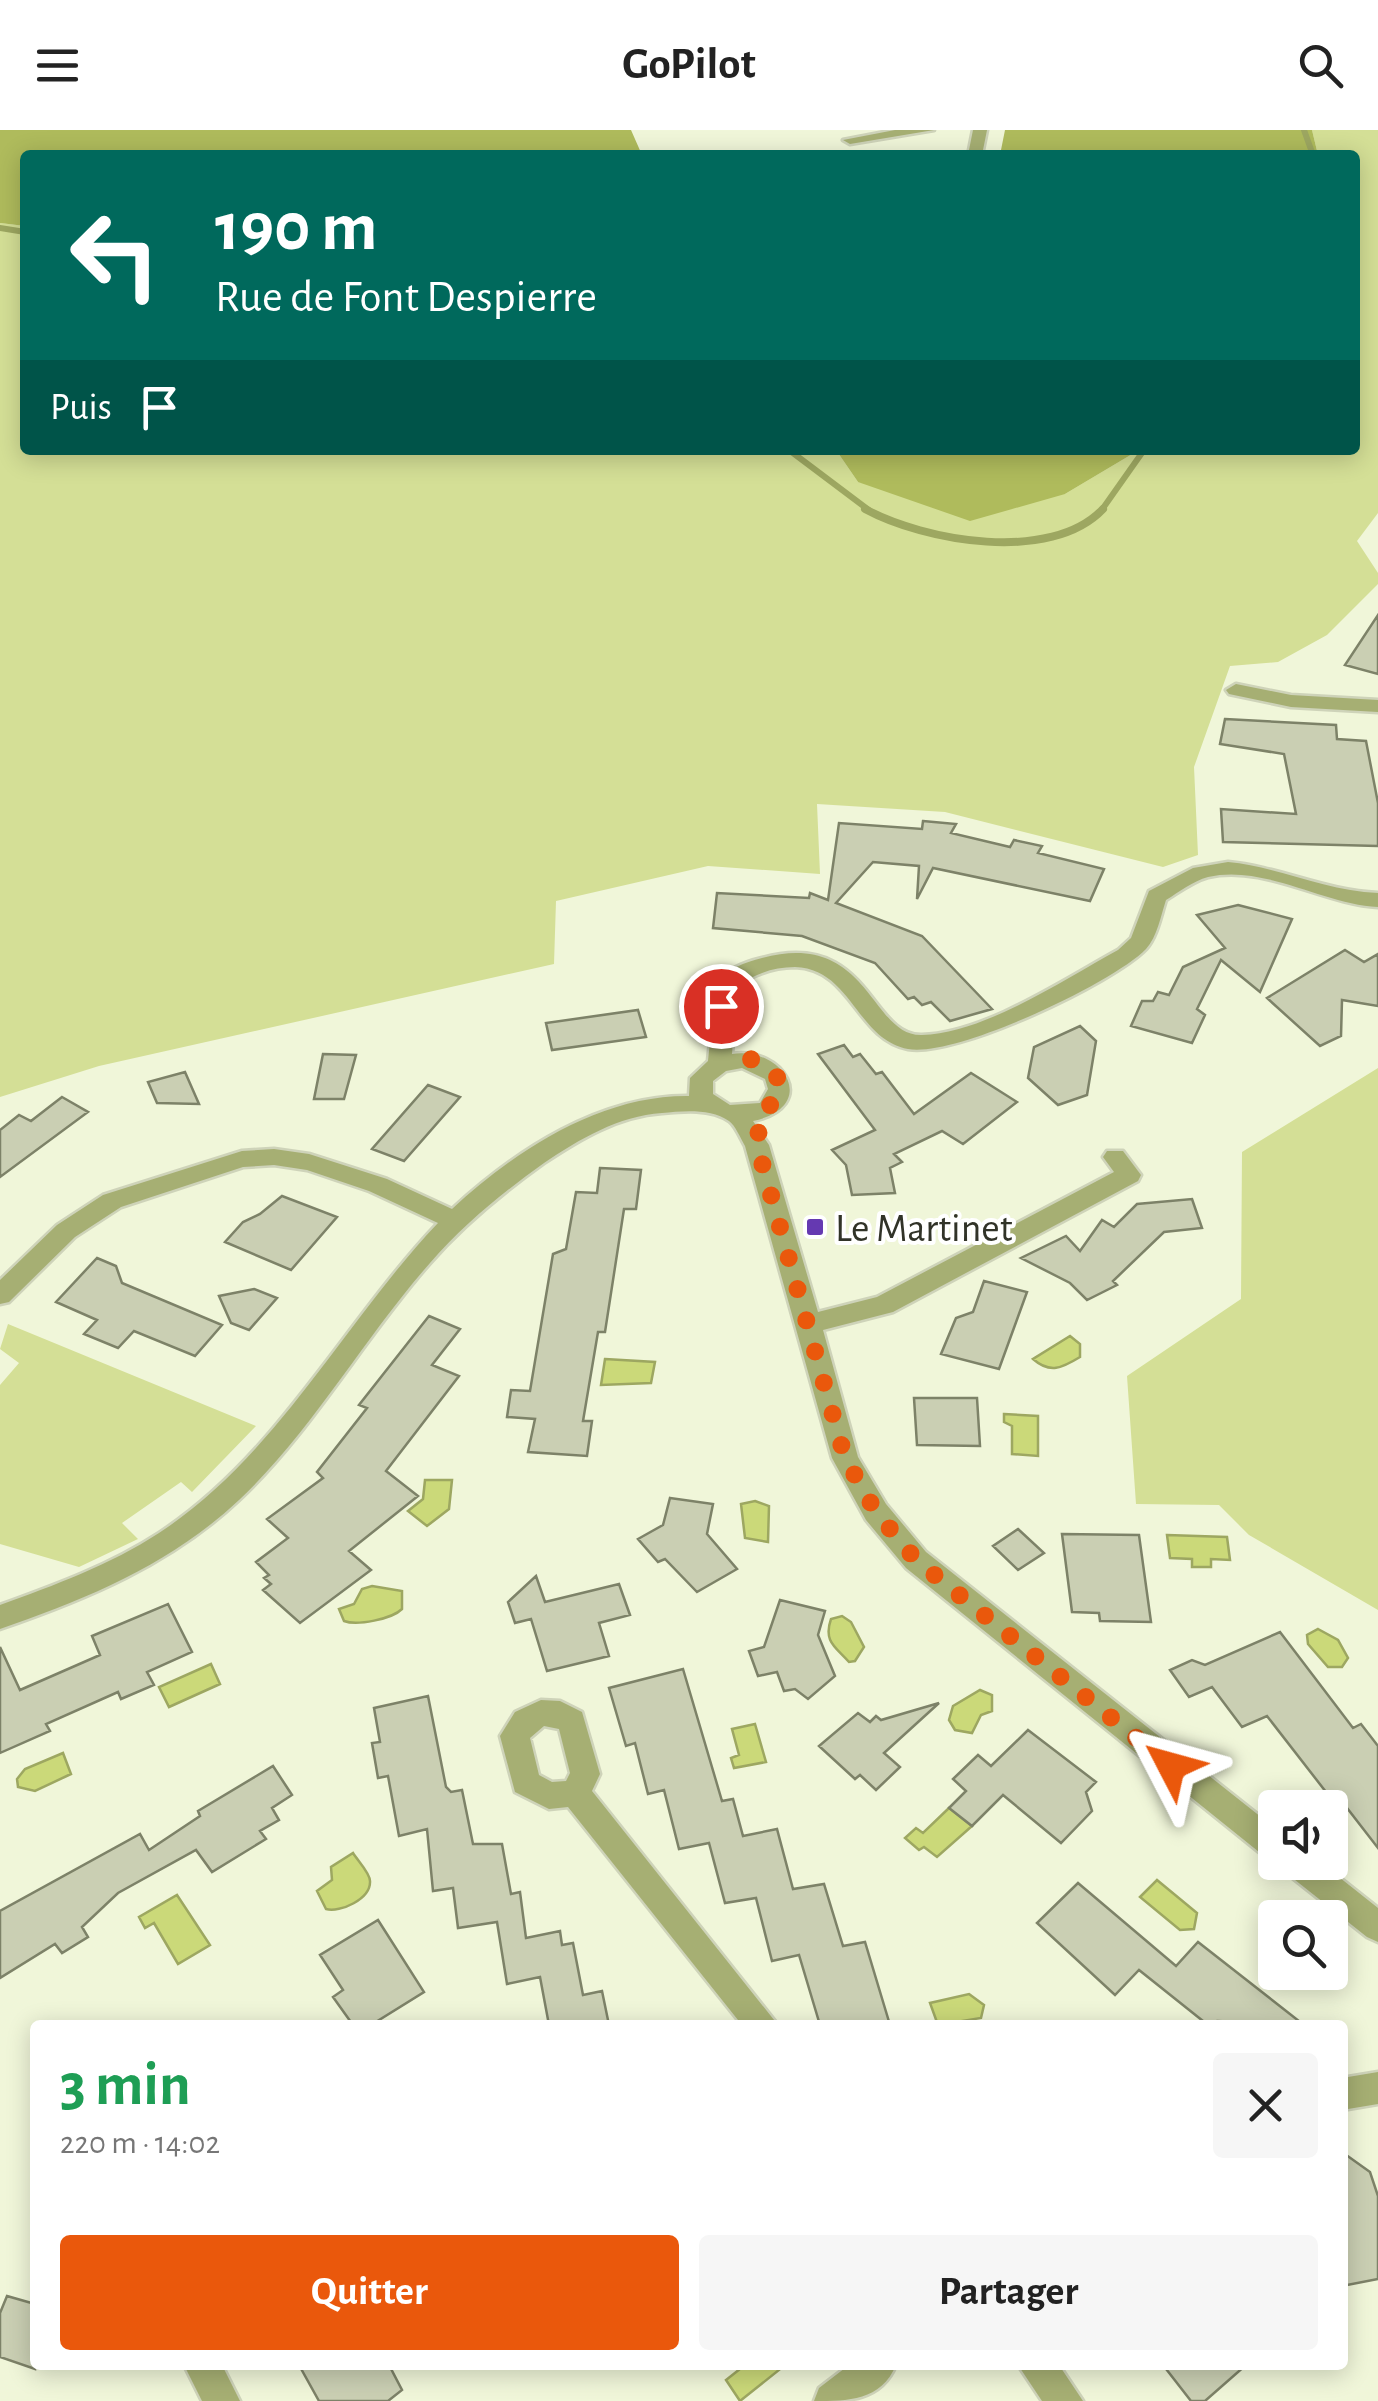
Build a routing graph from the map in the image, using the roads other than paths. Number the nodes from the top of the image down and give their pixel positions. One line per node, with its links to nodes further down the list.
1 (927, 130): 2 (street)
2 (847, 135)
3 (1236, 690): 4 (street)
4 (1378, 706)
5 (1378, 900): 6 (street)
6 (726, 1038): 7 (street); 8 (street)
7 (744, 1060): 8 (street); 10 (street)
8 (719, 1064): 9 (street)
9 (703, 1095): 10 (street); 12 (street)
10 (749, 1114): 14 (street)
11 (1114, 1157): 14 (street)
12 (454, 1220): 13 (street); 15 (street)
13 (0, 1295)
14 (808, 1324): 17 (street)
15 (0, 1618)
16 (576, 1793): 20 (street)
17 (1258, 1832)
18 (1319, 1880): 19 (street)
19 (1378, 1926)
20 (758, 2020)
21 (1378, 2088): 22 (street)
22 (1348, 2093)
23 (205, 2370): 26 (street)
24 (872, 2370): 27 (street)
25 (1040, 2370): 28 (street)
26 (222, 2401)
27 (832, 2401)
28 (1065, 2401)

